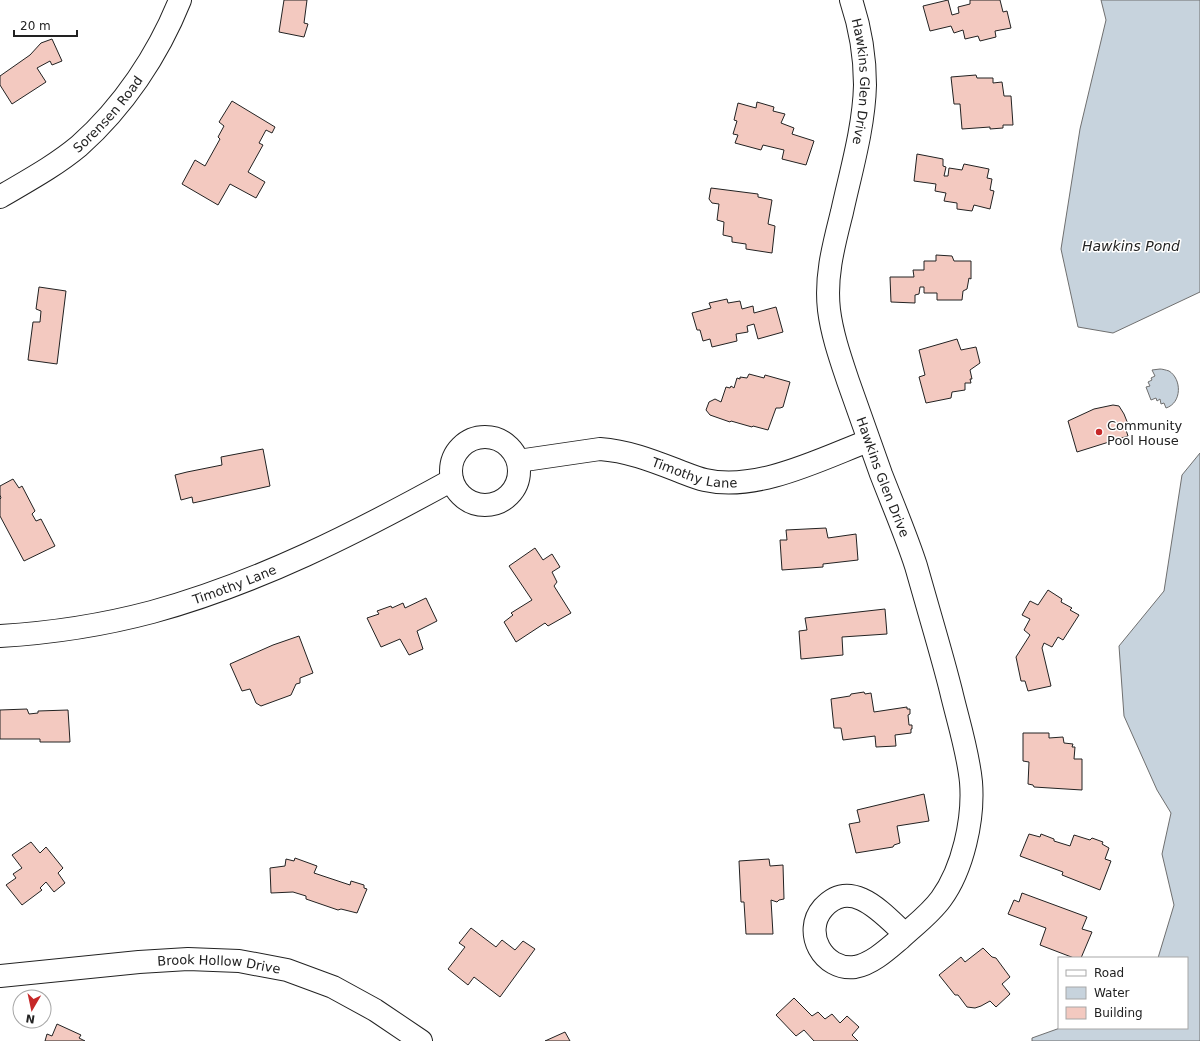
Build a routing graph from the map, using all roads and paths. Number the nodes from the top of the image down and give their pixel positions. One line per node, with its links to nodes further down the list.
1 (180, 0): 3 (street, Sorensen Road)
2 (851, 0): 4 (street, Hawkins Glen Drive)
3 (0, 197)
4 (868, 441): 5 (street, Timothy Lane); 8 (street, Hawkins Glen Drive)
5 (518, 461): 6 (street); 6 (street)
6 (452, 480): 7 (street, Timothy Lane)
7 (0, 636)
8 (905, 934)
9 (0, 976): 10 (street, Brook Hollow Drive)
10 (421, 1041)

